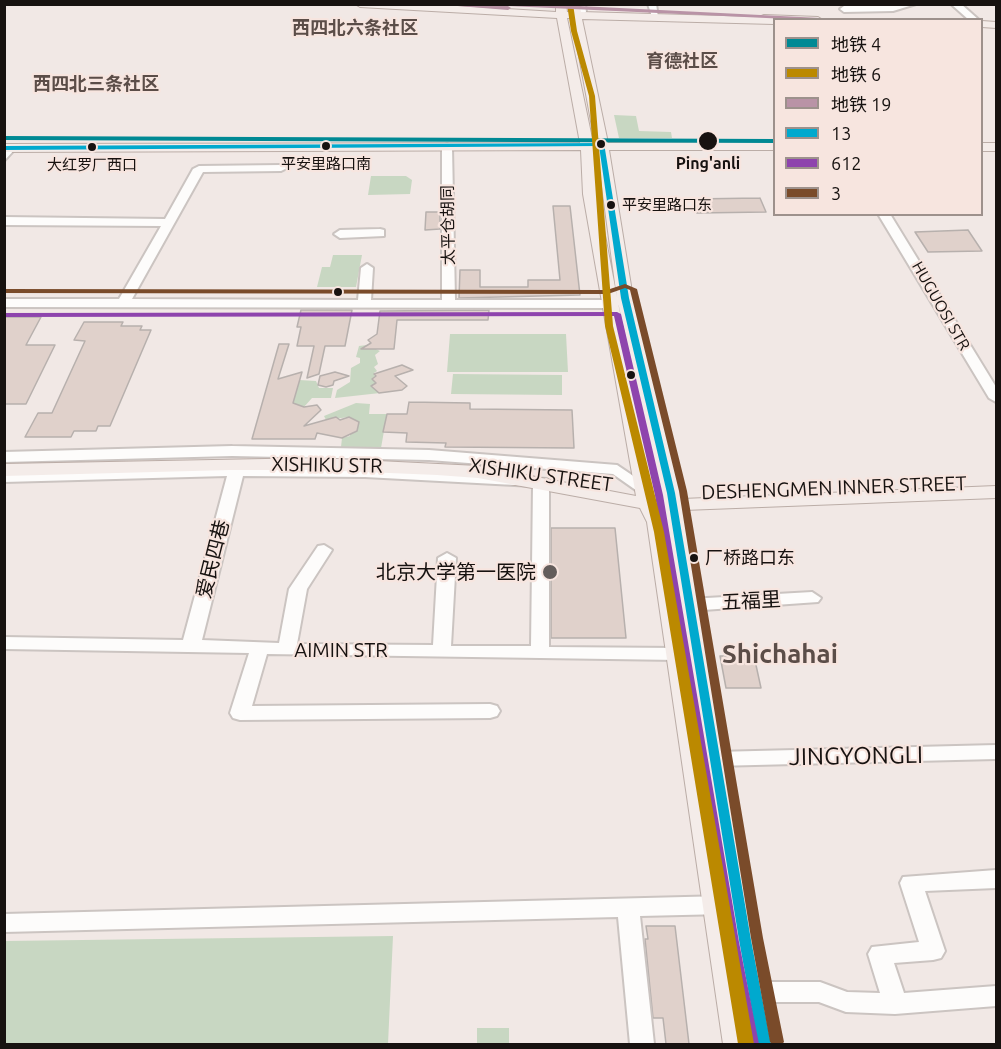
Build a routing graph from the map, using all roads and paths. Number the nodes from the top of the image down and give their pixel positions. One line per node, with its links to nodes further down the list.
1 (360, 4): 7 (main road)
2 (405, 4): 5 (main road)
3 (912, 4): 6 (street)
4 (955, 4): 11 (street)
5 (456, 6): 7 (main road)
6 (843, 7)
7 (562, 10): 8 (main road); 14 (main road)
8 (578, 10): 9 (main road); 12 (main road); 13 (main road)
9 (654, 10): 10 (main road)
10 (785, 18)
11 (972, 18)
12 (773, 21)
13 (602, 144): 14 (main road); 15 (main road); 25 (main road)
14 (586, 145): 16 (main road); 25 (main road)
15 (773, 146)
16 (447, 147): 17 (main road); 29 (street, 太平仓胡同)
17 (7, 151)
18 (281, 168): 21 (street)
19 (885, 216): 30 (street, HUGUOSI STR)
20 (4, 221): 21 (street)
21 (168, 223): 27 (street)
22 (380, 233): 23 (street)
23 (340, 234)
24 (367, 268): 28 (street)
25 (617, 301): 29 (street); 39 (main road); 40 (main road)
26 (4, 303): 27 (street)
27 (123, 304): 28 (street)
28 (364, 304): 29 (street)
29 (449, 304)
30 (996, 398)
31 (4, 457): 39 (street, XISHIKU STREET)
32 (4, 464): 39 (main road, XISHIKU STREET)
33 (4, 470): 36 (main road, XISHIKU STR)
34 (236, 471): 35 (street, XISHIKU STREET); 36 (street, XISHIKU STREET); 46 (street, 爱民四巷)
35 (4, 477)
36 (542, 482): 39 (main road, XISHIKU STR); 50 (street)
37 (996, 482): 40 (main road, DESHENGMEN INNER STREET)
38 (996, 492): 40 (main road)
39 (646, 497): 40 (main road); 51 (main road)
40 (672, 499): 44 (main road)
41 (324, 550): 48 (street)
42 (447, 558): 49 (street)
43 (812, 598): 44 (street, 五福里)
44 (689, 605): 54 (main road)
45 (4, 643): 46 (street, AIMIN STR)
46 (191, 646): 47 (street, AIMIN STR)
47 (260, 647): 48 (street, AIMIN STR); 52 (street)
48 (287, 650): 49 (street, AIMIN STR)
49 (442, 650): 50 (street, AIMIN STR)
50 (540, 652): 51 (street, AIMIN STR)
51 (677, 654): 56 (main road)
52 (490, 711)
53 (996, 752): 54 (street, JINGYONGLI)
54 (715, 759): 56 (main road)
55 (996, 879): 61 (street)
56 (728, 905): 57 (street); 59 (main road); 63 (main road)
57 (628, 906): 58 (street); 62 (street)
58 (4, 923)
59 (755, 992): 61 (street); 64 (main road)
60 (996, 996): 61 (street)
61 (895, 1004)
62 (642, 1044)
63 (737, 1044)
64 (765, 1044)

